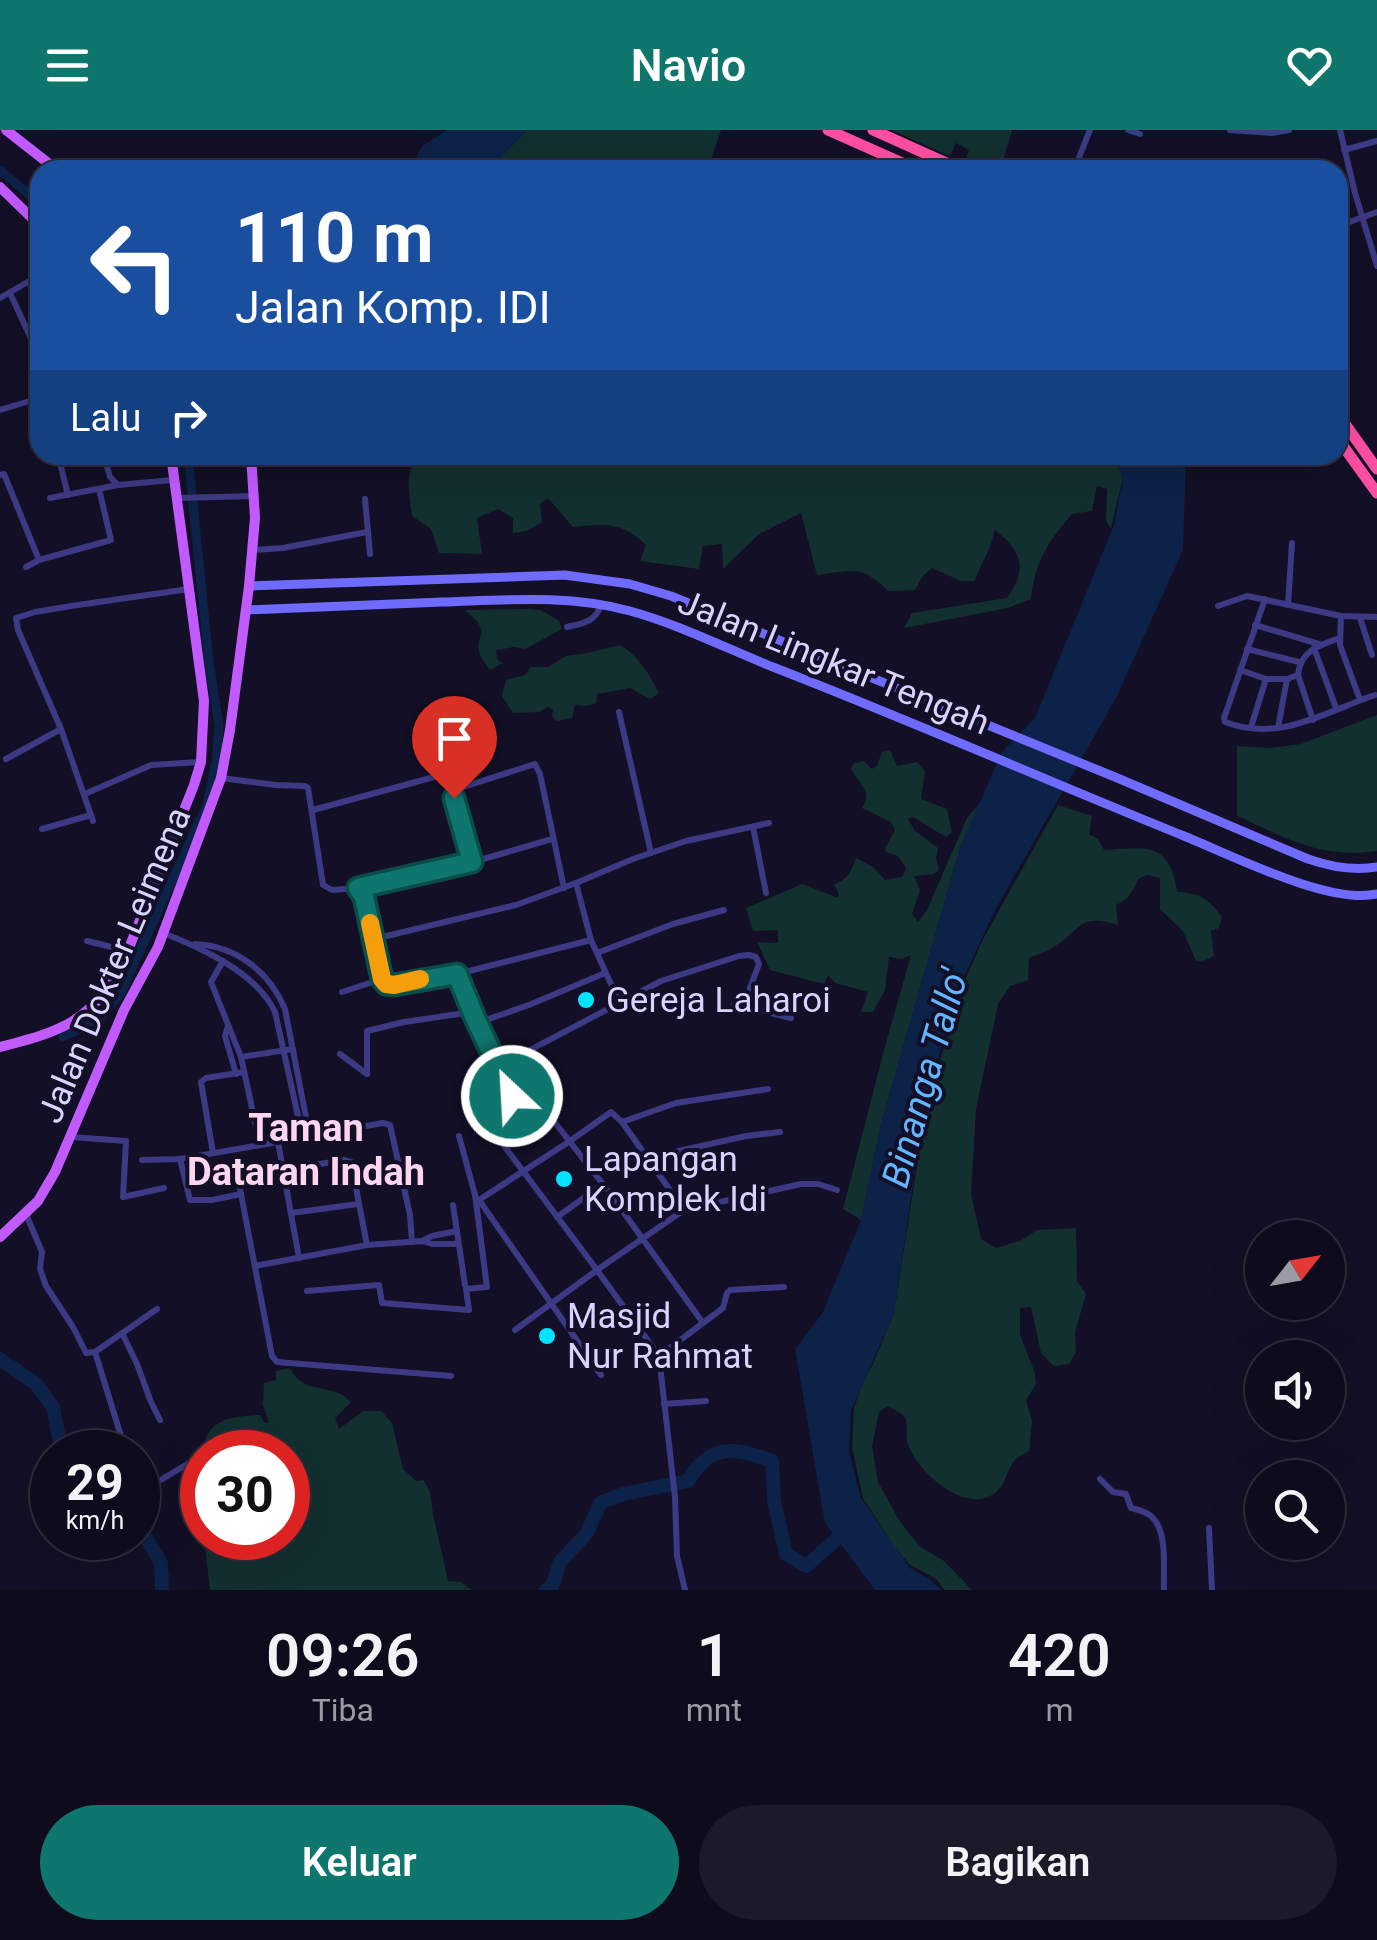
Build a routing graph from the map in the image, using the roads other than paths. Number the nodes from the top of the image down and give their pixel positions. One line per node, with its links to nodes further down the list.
1 (6, 130): 12 (main road)
2 (828, 130): 13 (highway)
3 (872, 130): 14 (highway)
4 (1090, 130): 15 (street)
5 (1128, 130): 9 (street)
6 (1230, 130): 7 (street)
7 (1288, 130)
8 (1340, 130): 11 (street)
9 (1140, 134)
10 (1377, 142): 11 (street)
11 (1344, 150): 16 (street)
12 (44, 160)
13 (896, 160)
14 (940, 160)
15 (1078, 160)
16 (1347, 160)
17 (1348, 166): 21 (street)
18 (0, 187): 20 (main road)
19 (1377, 212): 21 (street)
20 (30, 216)
21 (1361, 216): 22 (street); 23 (street)
22 (1348, 222)
23 (1377, 266)
24 (30, 282): 25 (street)
25 (10, 293): 26 (street); 27 (street)
26 (0, 298)
27 (30, 336)
28 (30, 401): 29 (street)
29 (0, 410)
30 (1348, 428): 36 (highway)
31 (1348, 453): 41 (highway)
32 (60, 465): 42 (street)
33 (107, 465): 39 (street)
34 (172, 465): 38 (main road)
35 (252, 465): 43 (main road, Jalan Dokter Leimena)
36 (1377, 469)
37 (0, 475): 51 (street)
38 (174, 480): 39 (street); 45 (main road)
39 (118, 485): 40 (street)
40 (99, 489): 42 (street); 51 (street)
41 (1377, 493)
42 (68, 495): 44 (street)
43 (254, 496): 45 (street); 49 (main road, Jalan Dokter Leimena)
44 (50, 498)
45 (176, 498): 54 (main road)
46 (365, 499): 47 (street)
47 (367, 532): 49 (street); 50 (street)
48 (1292, 543): 57 (street)
49 (252, 550): 53 (main road, Jalan Dokter Leimena)
50 (370, 554)
51 (39, 560): 52 (street)
52 (26, 567)
53 (249, 586): 59 (main road, Jalan Dokter Leimena); 94 (main road, Jalan Lingkar Tengah)
54 (190, 589): 81 (street); 83 (main road)
55 (1264, 598): 57 (street); 58 (street); 63 (street)
56 (602, 604): 59 (main road, Jalan Lingkar Tengah); 64 (street); 99 (main road, Jalan Lingkar Tengah)
57 (1288, 604): 60 (street)
58 (1218, 606)
59 (246, 610): 85 (main road, Jalan Dokter Leimena)
60 (1341, 616): 61 (street); 65 (street)
61 (1360, 618): 62 (street); 68 (street)
62 (1377, 618)
63 (1255, 625): 66 (street); 67 (street)
64 (567, 627)
65 (1340, 638): 66 (street); 75 (street)
66 (1317, 646): 69 (street); 76 (street)
67 (1247, 649): 69 (street); 70 (street)
68 (1372, 655)
69 (1299, 662): 71 (street)
70 (1240, 670): 72 (street); 79 (street)
71 (1298, 675): 73 (street); 78 (street)
72 (1266, 679): 73 (street); 79 (street)
73 (1287, 679): 80 (street)
74 (1374, 695): 75 (street)
75 (1360, 700): 76 (street)
76 (1336, 709): 78 (street)
77 (620, 712): 92 (street)
78 (1313, 720): 80 (street)
79 (1251, 727): 80 (street)
80 (1278, 728)
81 (61, 729): 82 (street); 86 (street)
82 (6, 759)
83 (201, 762): 86 (street); 106 (main road)
84 (434, 777): 87 (street)
85 (221, 778): 87 (street); 101 (main road, Jalan Dokter Leimena)
86 (85, 794): 90 (street)
87 (313, 810): 96 (street)
88 (770, 823): 89 (street)
89 (753, 827): 92 (street); 98 (street)
90 (42, 829)
91 (552, 839): 93 (street); 93 (street); 97 (street)
92 (651, 853): 95 (street)
93 (472, 862): 96 (street)
94 (1377, 867)
95 (576, 884): 97 (street); 103 (street)
96 (358, 888): 102 (street)
97 (564, 888): 102 (street)
98 (766, 893)
99 (1377, 894)
100 (724, 910): 107 (street)
101 (162, 932): 105 (street); 108 (main road, Jalan Dokter Leimena)
102 (374, 940): 112 (street)
103 (591, 940): 107 (street); 111 (street)
104 (87, 941): 106 (street)
105 (192, 944): 109 (street); 117 (street)
106 (128, 950): 108 (main road); 123 (main road)
107 (597, 953): 110 (street)
108 (150, 961): 136 (main road, Jalan Dokter Leimena)
109 (223, 962): 118 (street); 122 (street)
110 (605, 973): 114 (street); 121 (street)
111 (457, 974): 112 (street); 119 (street)
112 (382, 979): 113 (street)
113 (342, 992)
114 (620, 1004): 116 (street); 128 (street)
115 (734, 1004): 116 (street)
116 (744, 1004): 120 (street)
117 (284, 1006): 118 (street); 124 (street)
118 (274, 1008): 125 (street)
119 (472, 1012): 121 (street); 126 (street)
120 (791, 1018)
121 (478, 1023): 128 (street)
122 (228, 1026): 127 (street); 129 (street)
123 (0, 1047)
124 (293, 1049): 125 (street); 134 (street)
125 (283, 1050): 127 (street); 134 (street)
126 (340, 1054)
127 (241, 1057): 129 (street)
128 (498, 1067): 131 (street)
129 (240, 1073): 139 (street); 140 (street)
130 (768, 1090): 132 (street)
131 (512, 1096): 138 (street); 145 (street)
132 (622, 1122): 138 (street); 141 (street)
133 (780, 1132): 141 (street)
134 (305, 1135): 137 (street); 162 (street)
135 (459, 1136): 151 (street)
136 (70, 1137): 148 (street); 156 (main road, Jalan Dokter Leimena)
137 (278, 1142): 139 (street); 144 (street)
138 (570, 1142): 145 (street); 147 (street)
139 (260, 1145): 140 (street)
140 (212, 1153): 142 (street)
141 (647, 1158): 154 (street)
142 (180, 1159): 143 (street); 150 (street)
143 (142, 1160)
144 (284, 1170): 152 (street); 155 (street)
145 (523, 1172): 151 (street); 157 (street)
146 (238, 1178): 150 (street)
147 (603, 1184): 157 (street); 160 (street)
148 (164, 1188)
149 (837, 1190): 154 (street)
150 (240, 1194): 166 (street)
151 (477, 1197): 170 (street); 171 (street)
152 (358, 1204): 155 (street); 164 (street)
153 (453, 1205): 158 (street)
154 (684, 1210): 160 (street)
155 (291, 1213): 165 (street)
156 (26, 1214): 159 (main road, Jalan Dokter Leimena); 176 (street)
157 (557, 1217): 167 (street)
158 (456, 1232): 161 (street); 163 (street)
159 (0, 1237)
160 (644, 1240): 167 (street); 173 (street)
161 (423, 1241): 162 (street); 163 (street)
162 (412, 1242): 164 (street)
163 (458, 1244): 168 (street)
164 (367, 1245): 165 (street)
165 (299, 1258): 166 (street)
166 (255, 1266): 179 (street)
167 (597, 1270): 171 (street); 177 (street)
168 (465, 1285)
169 (784, 1288): 173 (street)
170 (307, 1291)
171 (552, 1304): 174 (street); 178 (street)
172 (156, 1309): 175 (street)
173 (703, 1323): 177 (street)
174 (516, 1330)
175 (122, 1334): 176 (street); 182 (street)
176 (95, 1352): 183 (street)
177 (659, 1356): 181 (street)
178 (601, 1375)
179 (451, 1376)
180 (706, 1401): 181 (street)
181 (664, 1404): 186 (street)
182 (160, 1420)
183 (119, 1430)
184 (1100, 1478): 187 (street)
185 (1209, 1528): 188 (street)
186 (685, 1590)
187 (1164, 1590)
188 (1212, 1590)

